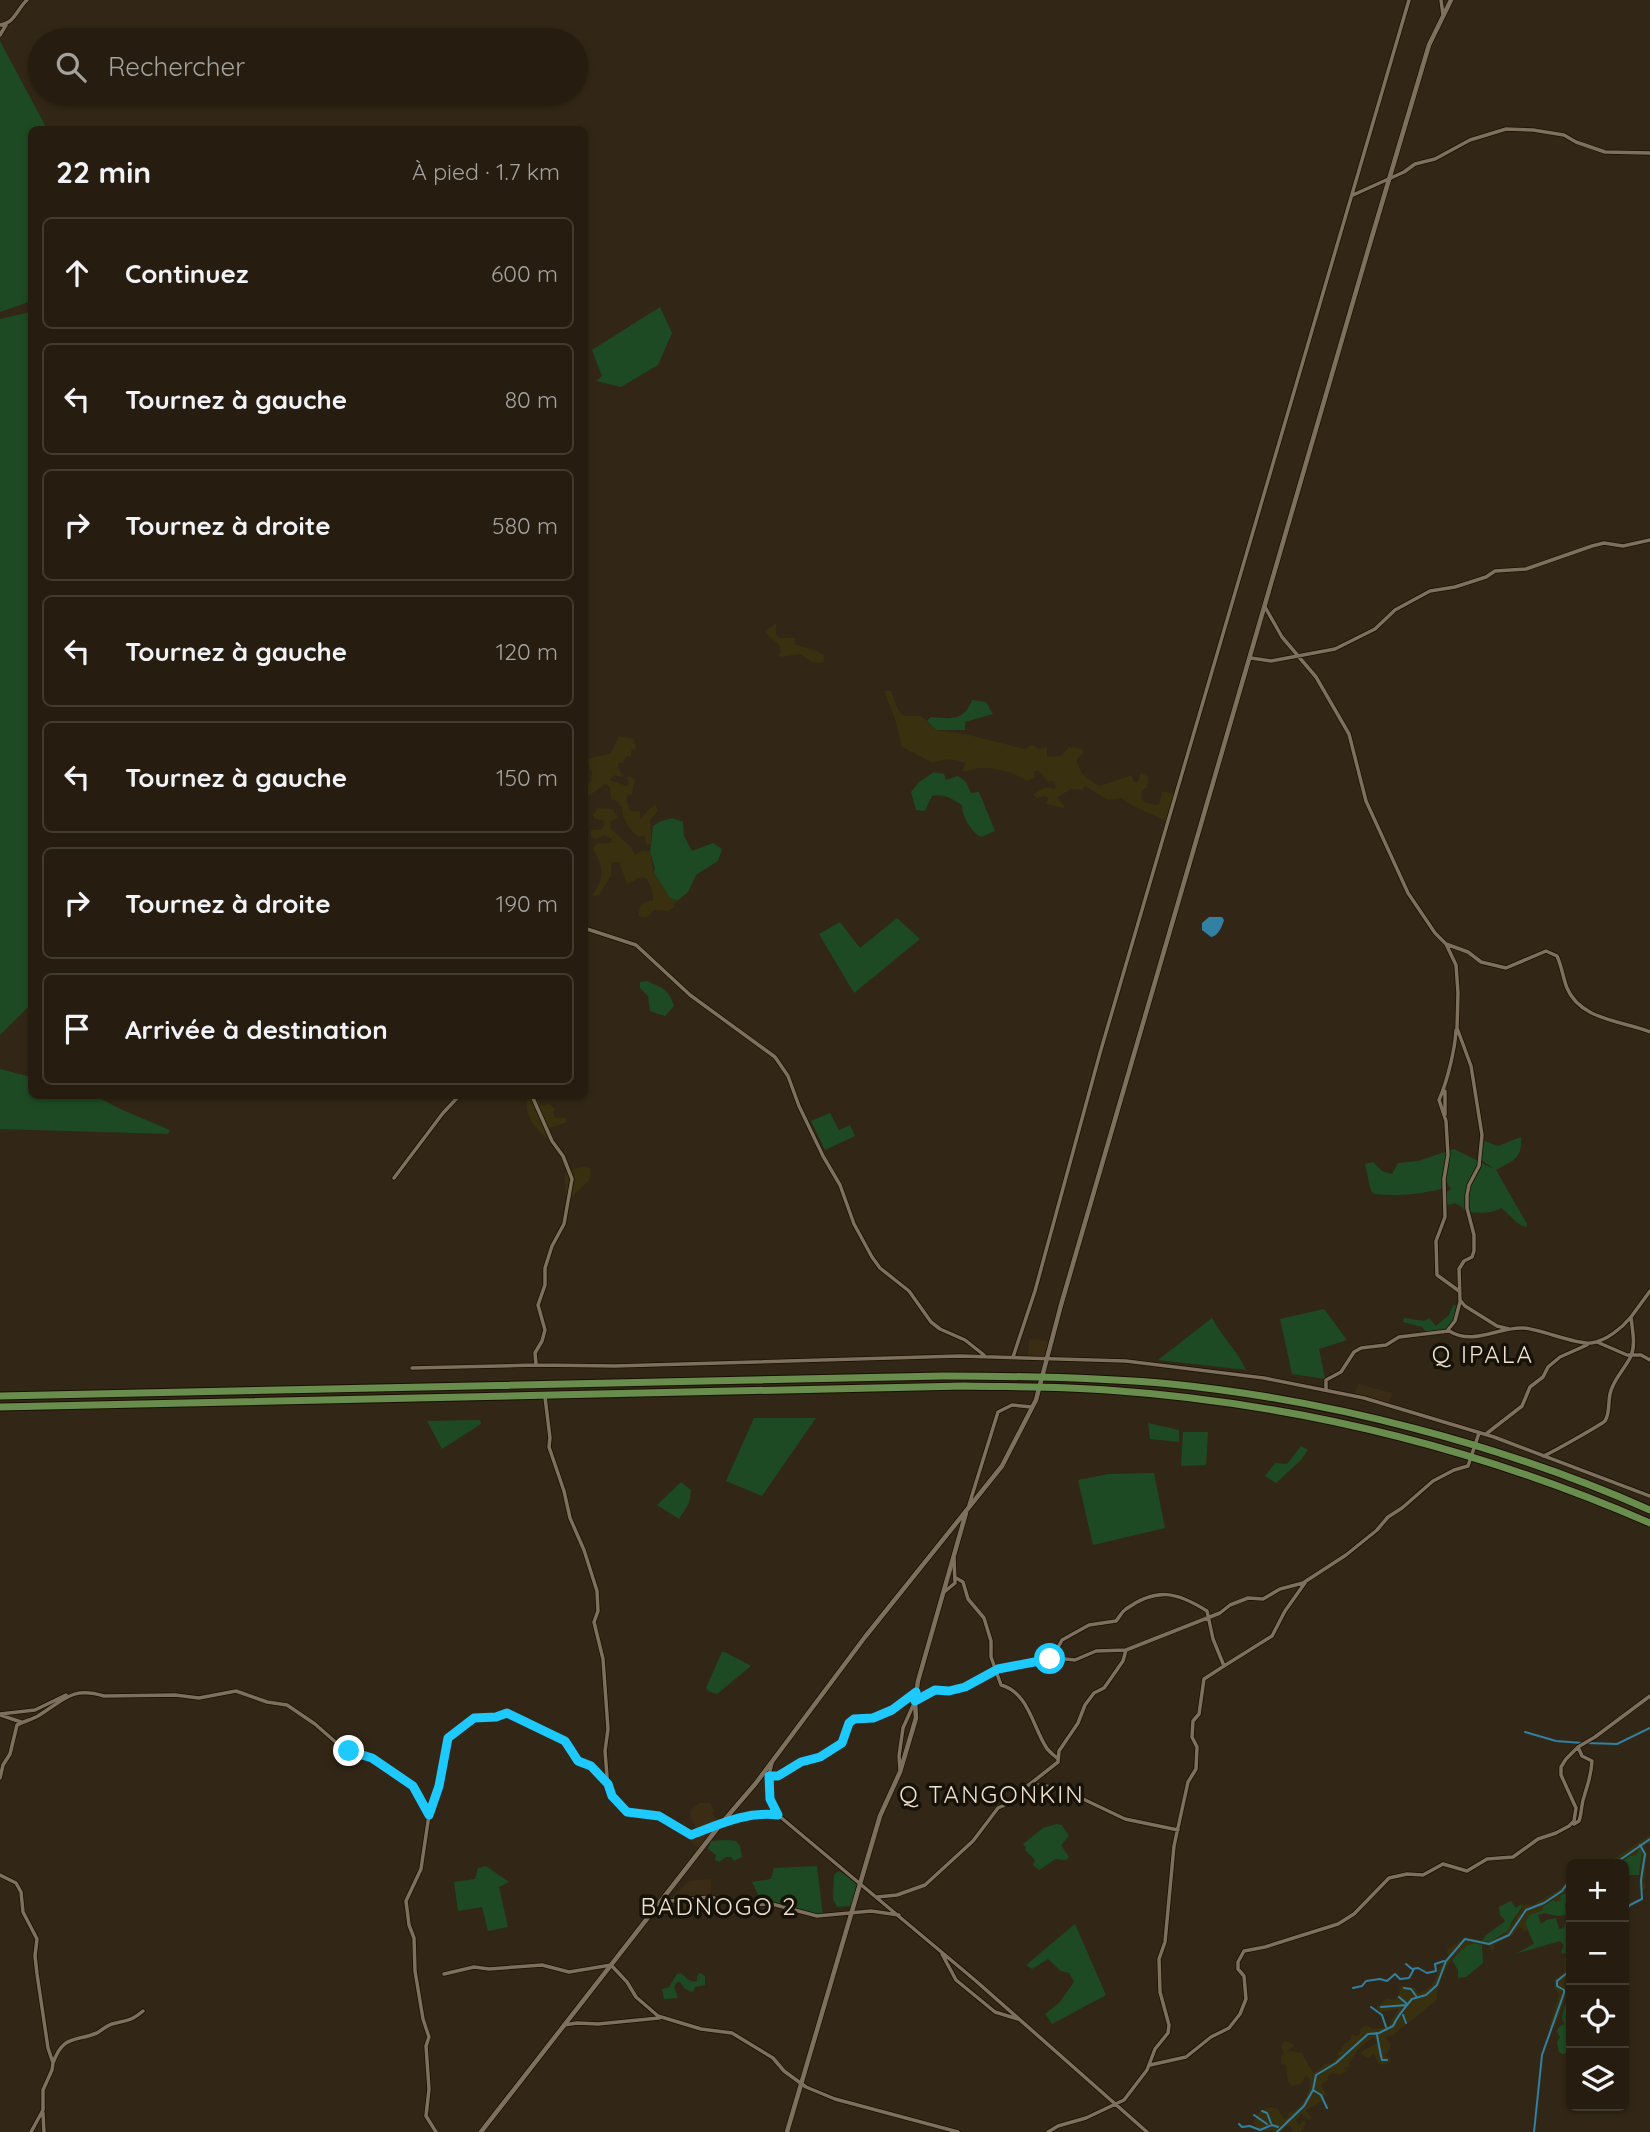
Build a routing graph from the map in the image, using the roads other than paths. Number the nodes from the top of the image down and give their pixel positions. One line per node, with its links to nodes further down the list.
1 (27, 0): 6 (street)
2 (1409, 0): 11 (street)
3 (1441, 0): 5 (street)
4 (1451, 0): 5 (street)
5 (1443, 15): 10 (street)
6 (6, 24): 7 (street); 8 (street)
7 (0, 25)
8 (0, 35)
9 (1650, 153): 10 (street)
10 (1390, 178): 11 (street); 13 (street)
11 (1353, 195): 33 (street)
12 (1650, 540): 14 (street)
13 (1265, 607): 14 (street); 15 (street)
14 (1296, 655): 15 (street); 17 (street)
15 (1251, 658): 34 (street)
16 (588, 929): 32 (street)
17 (1446, 944): 18 (street); 19 (street)
18 (1457, 1028): 23 (street); 23 (street)
19 (1650, 1032)
20 (456, 1099): 22 (street)
21 (534, 1099): 36 (street)
22 (394, 1178)
23 (1459, 1291): 25 (street)
24 (1650, 1291): 26 (street)
25 (1460, 1300): 27 (street); 28 (street)
26 (1631, 1318): 29 (street); 31 (street)
27 (1508, 1329): 28 (street); 30 (street)
28 (1447, 1331): 40 (street)
29 (1597, 1342): 30 (street); 31 (street)
30 (1589, 1344): 46 (street)
31 (1631, 1355): 35 (street); 48 (street)
32 (985, 1357): 33 (street); 36 (street)
33 (1013, 1357): 34 (street)
34 (1047, 1358): 38 (street); 40 (street)
35 (1650, 1360)
36 (536, 1365): 37 (street)
37 (412, 1368)
38 (1043, 1377): 39 (street); 42 (highway); 47 (highway)
39 (1041, 1387): 41 (highway); 44 (street); 49 (highway)
40 (1326, 1391): 45 (street)
41 (545, 1395): 43 (highway); 75 (street)
42 (0, 1396)
43 (0, 1407)
44 (1032, 1407): 51 (street); 51 (street)
45 (1479, 1433): 46 (street); 47 (street)
46 (1485, 1435): 48 (street)
47 (1475, 1446): 49 (street); 52 (highway)
48 (1540, 1455): 50 (street)
49 (1472, 1456): 53 (highway); 56 (street)
50 (1650, 1496)
51 (967, 1510): 54 (street); 71 (street)
52 (1650, 1510)
53 (1650, 1523)
54 (955, 1552): 55 (street); 57 (street)
55 (956, 1578): 57 (street); 62 (street)
56 (1308, 1578): 58 (street); 61 (street)
57 (943, 1593): 63 (street)
58 (1208, 1617): 59 (street); 60 (street); 61 (street)
59 (1126, 1650): 60 (street); 72 (street)
60 (1042, 1660): 62 (street)
61 (1224, 1667): 81 (street)
62 (995, 1670): 66 (street); 72 (street)
63 (916, 1692): 66 (street); 73 (street)
64 (68, 1695): 67 (street); 69 (street); 77 (street)
65 (1650, 1696): 70 (street)
66 (915, 1701): 83 (street)
67 (39, 1708): 68 (street); 69 (street)
68 (0, 1715): 69 (street)
69 (25, 1722): 74 (street)
70 (1577, 1746): 80 (street); 80 (street)
71 (774, 1758): 73 (street); 79 (street)
72 (1058, 1759): 76 (street)
73 (769, 1776): 78 (street)
74 (0, 1779)
75 (608, 1784): 77 (street); 79 (street)
76 (1030, 1784): 81 (street); 84 (street)
77 (429, 1815): 102 (street)
78 (778, 1815): 79 (street); 83 (street)
79 (720, 1825): 85 (street)
80 (1569, 1826): 96 (street)
81 (1178, 1830): 96 (street)
82 (0, 1875): 95 (street)
83 (860, 1883): 84 (street); 86 (street)
84 (877, 1897): 87 (street)
85 (660, 1902): 86 (street); 89 (street)
86 (851, 1913): 87 (street); 97 (street)
87 (899, 1916): 88 (street)
88 (941, 1952): 93 (street); 93 (street)
89 (611, 1965): 90 (street); 92 (street); 94 (street)
90 (444, 1974)
91 (143, 2011): 95 (street)
92 (662, 2017): 94 (street); 97 (street)
93 (1021, 2020): 98 (street)
94 (564, 2025): 103 (street)
95 (53, 2063): 99 (street)
96 (1150, 2065): 98 (street)
97 (801, 2082): 104 (street); 105 (street)
98 (1116, 2104): 106 (street); 107 (street)
99 (43, 2110): 100 (street); 101 (street)
100 (31, 2132)
101 (44, 2132)
102 (436, 2132)
103 (481, 2132)
104 (787, 2132)
105 (958, 2132)
106 (1048, 2132)
107 (1147, 2132)

